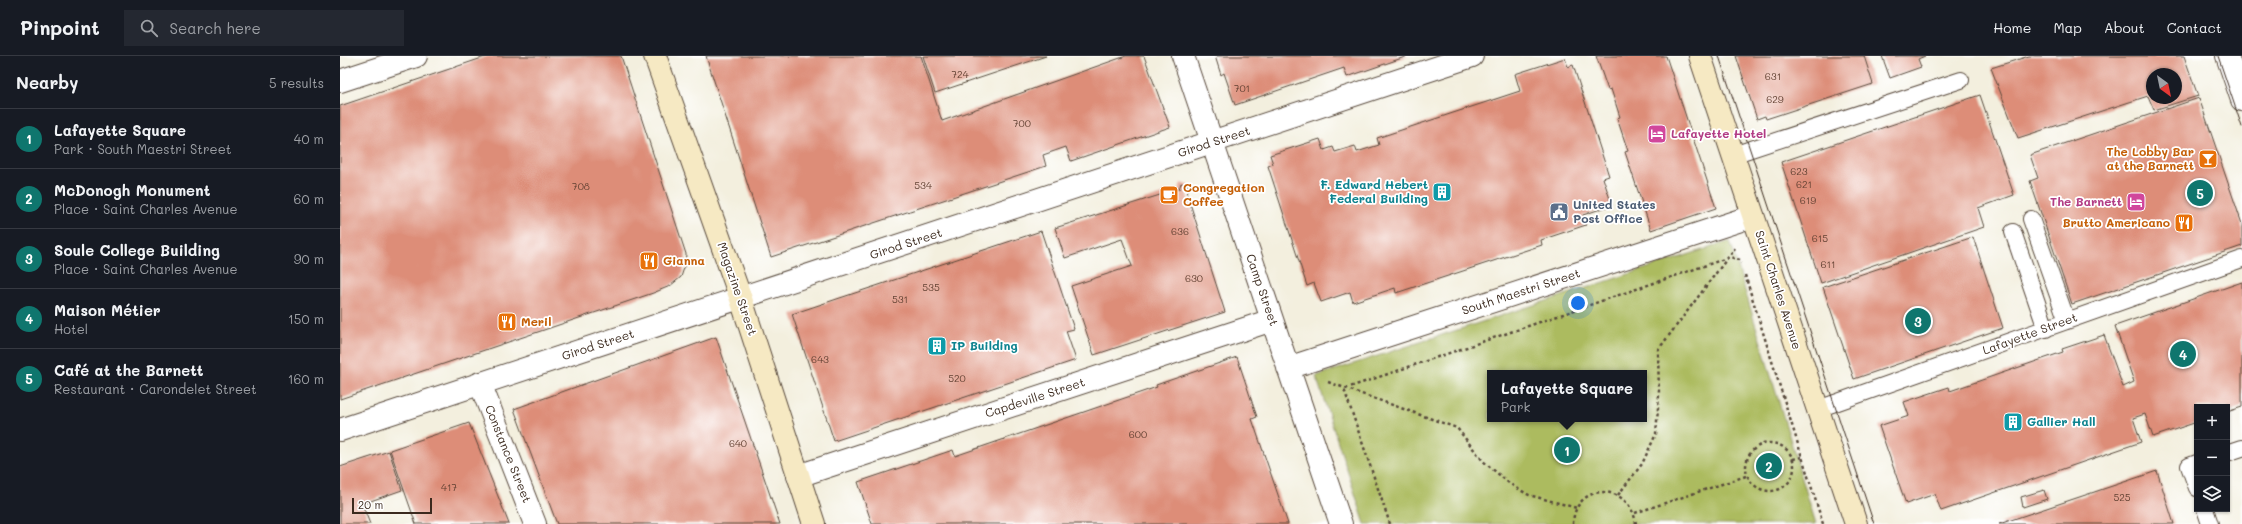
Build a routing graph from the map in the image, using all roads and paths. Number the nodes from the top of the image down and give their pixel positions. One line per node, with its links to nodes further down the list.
1 (416, 56): 9 (street)
2 (655, 56): 19 (street, Magazine Street)
3 (1184, 56): 11 (street, Camp Street)
4 (1472, 56): 7 (street, Girod Street)
5 (1700, 56): 12 (street, Saint Charles Avenue)
6 (2227, 56): 10 (street)
7 (1447, 60): 11 (street, Girod Street)
8 (1962, 80): 12 (lane)
9 (340, 81)
10 (2242, 100)
11 (1212, 143): 19 (street, Girod Street); 20 (street, Camp Street)
12 (1733, 155): 13 (street, Saint Charles Avenue)
13 (1753, 216): 23 (street, South Maestri Street); 27 (street, Saint Charles Avenue)
14 (2031, 219): 21 (lane)
15 (2012, 232): 22 (lane)
16 (1736, 248): 17 (path)
17 (1730, 257): 26 (path); 31 (path); 37 (path)
18 (2242, 259): 21 (lane, Lafayette Street)
19 (741, 298): 25 (street, Girod Street); 34 (street, Magazine Street)
20 (1272, 320): 23 (street, Camp Street); 34 (street, Capdeville Street)
21 (2067, 322): 22 (lane, Lafayette Street)
22 (2046, 329): 27 (lane, Lafayette Street)
23 (1288, 368): 43 (street, Camp Street)
24 (1328, 382): 26 (path)
25 (480, 383): 28 (street, Girod Street); 41 (street, Constance Street)
26 (1344, 389): 38 (path); 44 (path)
27 (1818, 409): 48 (street, Saint Charles Avenue)
28 (340, 430)
29 (2242, 448): 30 (lane)
30 (2230, 452)
31 (1802, 457): 32 (path); 47 (path)
32 (1793, 459): 35 (path); 35 (path)
33 (2194, 465): 36 (lane)
34 (798, 476): 42 (street, Magazine Street)
35 (1746, 476): 40 (path)
36 (2194, 480)
37 (1618, 495): 38 (path); 40 (path)
38 (1577, 508): 45 (path)
39 (2205, 512): 49 (lane)
40 (1635, 513): 46 (path)
41 (536, 524)
42 (814, 524)
43 (1341, 524)
44 (1390, 524)
45 (1573, 524)
46 (1636, 524)
47 (1823, 524)
48 (1856, 524)
49 (2210, 524)

